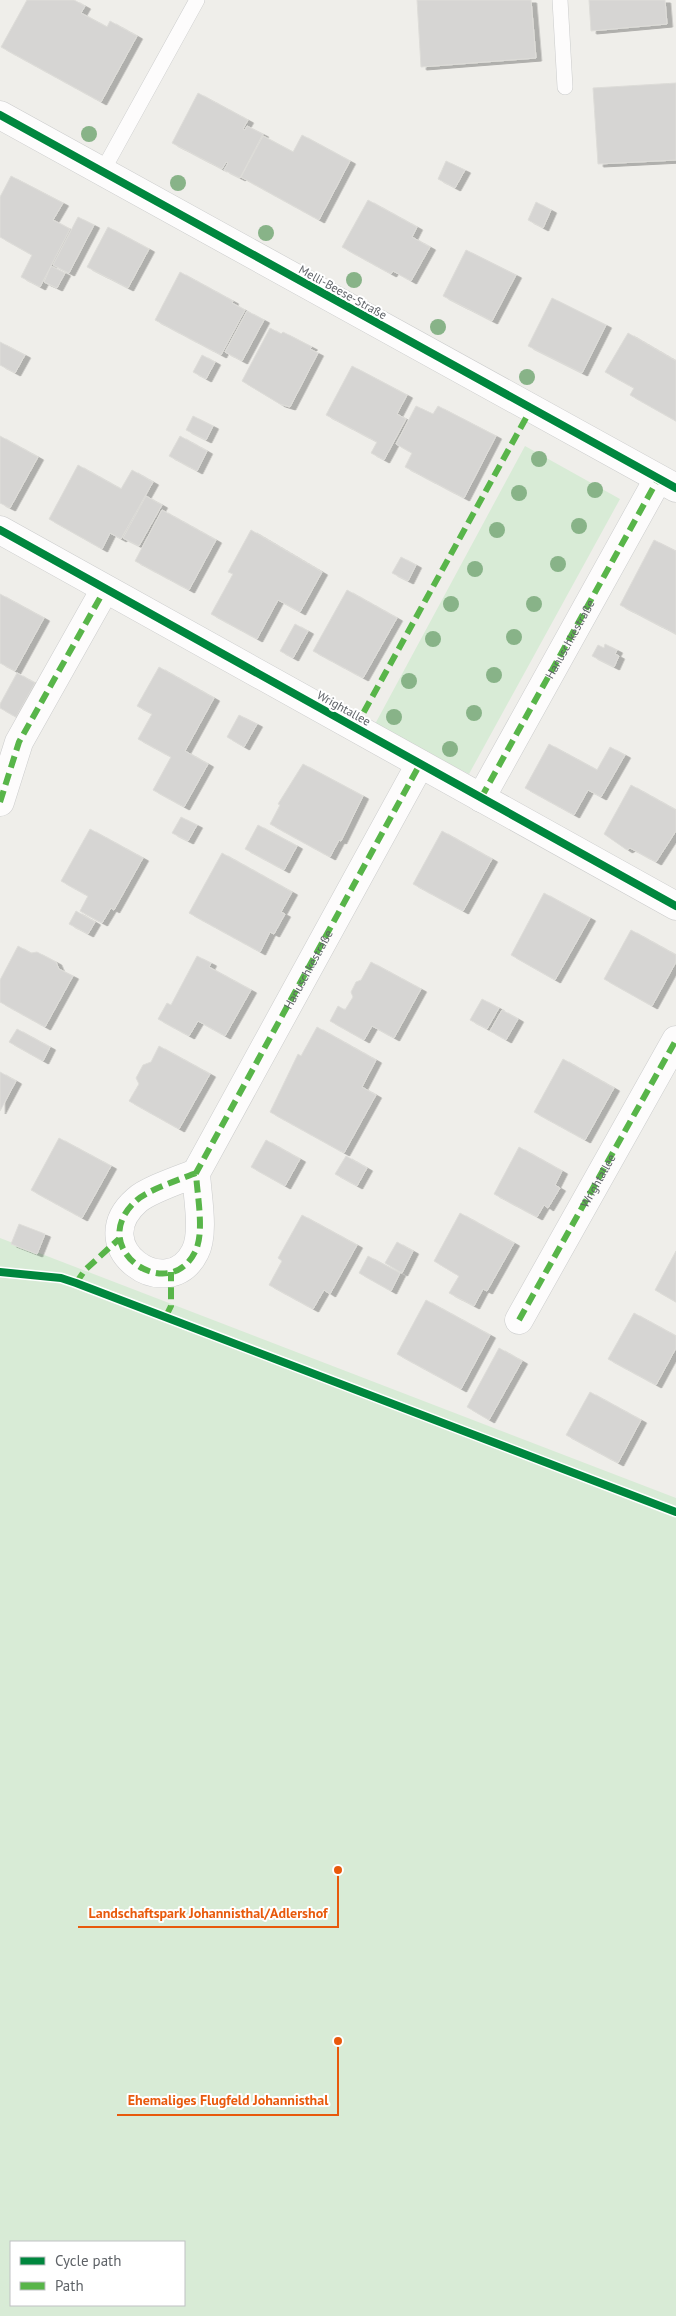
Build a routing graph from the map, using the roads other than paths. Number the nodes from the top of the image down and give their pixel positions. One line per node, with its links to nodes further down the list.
1 (197, 0): 5 (lane)
2 (560, 0): 3 (lane)
3 (565, 86)
4 (0, 115): 5 (street, Melli-Beese-Straße)
5 (102, 172): 6 (street, Melli-Beese-Straße)
6 (667, 483): 10 (street, Hanuschkestraße)
7 (0, 530): 8 (street, Wrightallee)
8 (104, 588): 9 (street, Wrightallee); 11 (street)
9 (420, 764): 10 (street, Wrightallee); 14 (street, Hanuschkestraße)
10 (481, 798): 12 (street, Wrightallee)
11 (0, 802)
12 (676, 906)
13 (676, 1040): 15 (street, Wrightallee)
14 (196, 1173)
15 (519, 1320)

